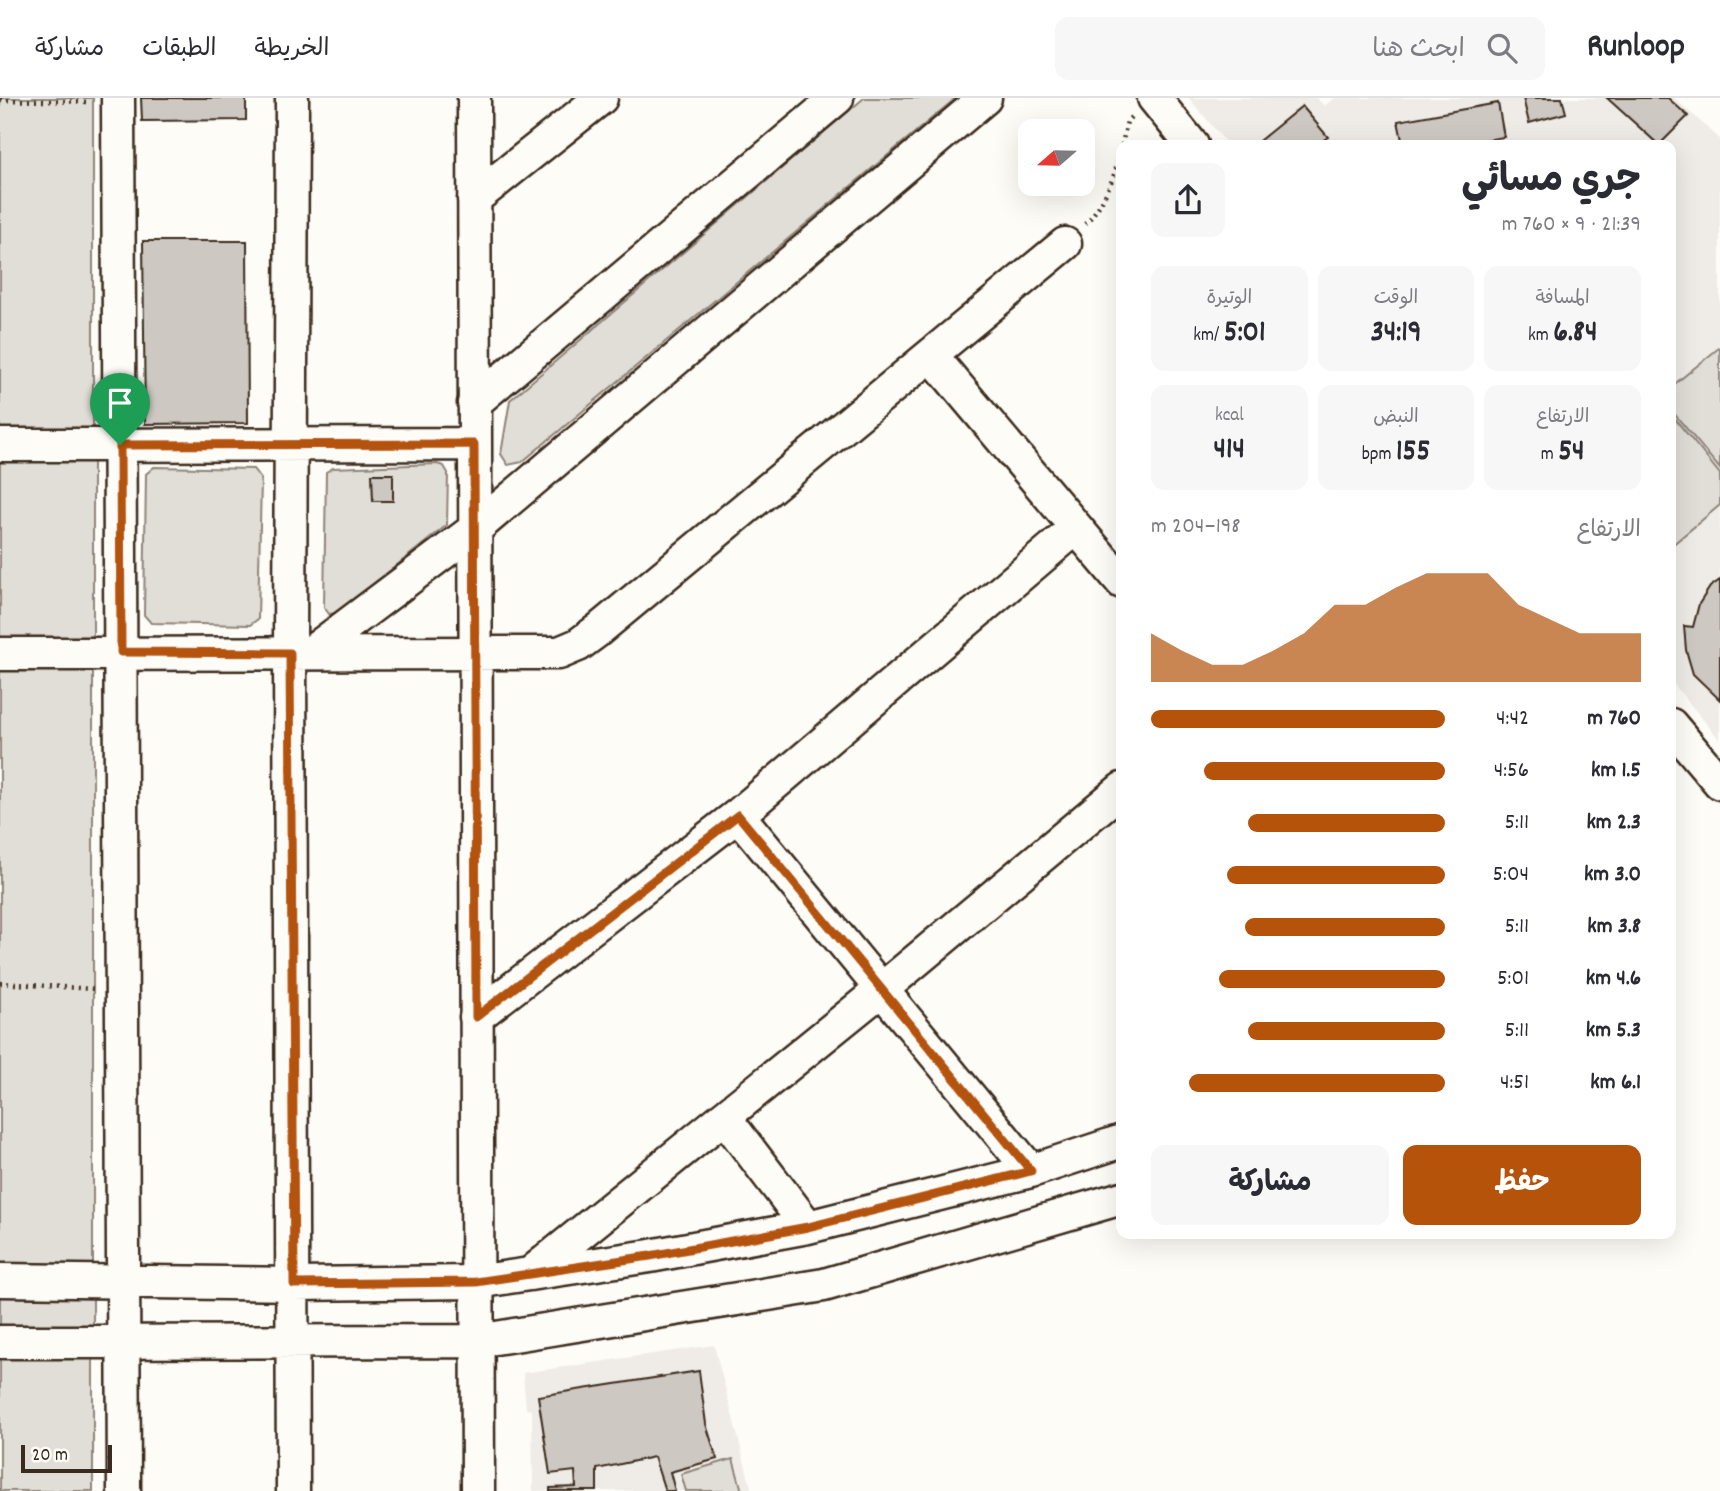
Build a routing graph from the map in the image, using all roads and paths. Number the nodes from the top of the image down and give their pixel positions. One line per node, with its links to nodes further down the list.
1 (292, 98): 15 (street)
2 (474, 98): 11 (street)
3 (601, 98): 11 (street)
4 (837, 98): 14 (street)
5 (985, 98): 20 (street)
6 (1154, 98): 9 (street)
7 (0, 100): 8 (path)
8 (118, 100): 18 (street)
9 (1188, 140)
10 (1116, 169): 12 (path)
11 (474, 199): 14 (street)
12 (1065, 244): 13 (street)
13 (931, 355): 19 (street); 23 (street)
14 (474, 404): 16 (street)
15 (292, 444): 16 (street); 18 (street); 24 (street)
16 (474, 444): 20 (street)
17 (0, 445): 18 (street)
18 (120, 445): 22 (street)
19 (1076, 528): 21 (street); 29 (street)
20 (475, 529): 23 (street); 24 (street)
21 (1116, 575)
22 (121, 652): 24 (street); 25 (street); 32 (street)
23 (475, 652): 24 (street); 33 (street)
24 (300, 653): 43 (street)
25 (0, 654)
26 (1676, 731): 27 (street)
27 (1720, 783)
28 (1116, 794): 31 (street)
29 (738, 815): 31 (street); 33 (street)
30 (0, 983): 32 (path)
31 (881, 990): 34 (street); 36 (street)
32 (123, 992): 42 (street)
33 (476, 1017): 41 (street)
34 (725, 1118): 38 (street); 39 (street)
35 (1116, 1143): 36 (street)
36 (1031, 1171): 38 (street)
37 (1116, 1200): 44 (street)
38 (808, 1227): 39 (street)
39 (530, 1274): 41 (street)
40 (0, 1280): 42 (street)
41 (476, 1282): 43 (street); 44 (street)
42 (124, 1283): 43 (street); 47 (street)
43 (294, 1284): 46 (street)
44 (477, 1341): 46 (street); 50 (street)
45 (0, 1342): 47 (street)
46 (293, 1342): 47 (street); 49 (street)
47 (123, 1344): 48 (street)
48 (124, 1491)
49 (293, 1491)
50 (478, 1491)

